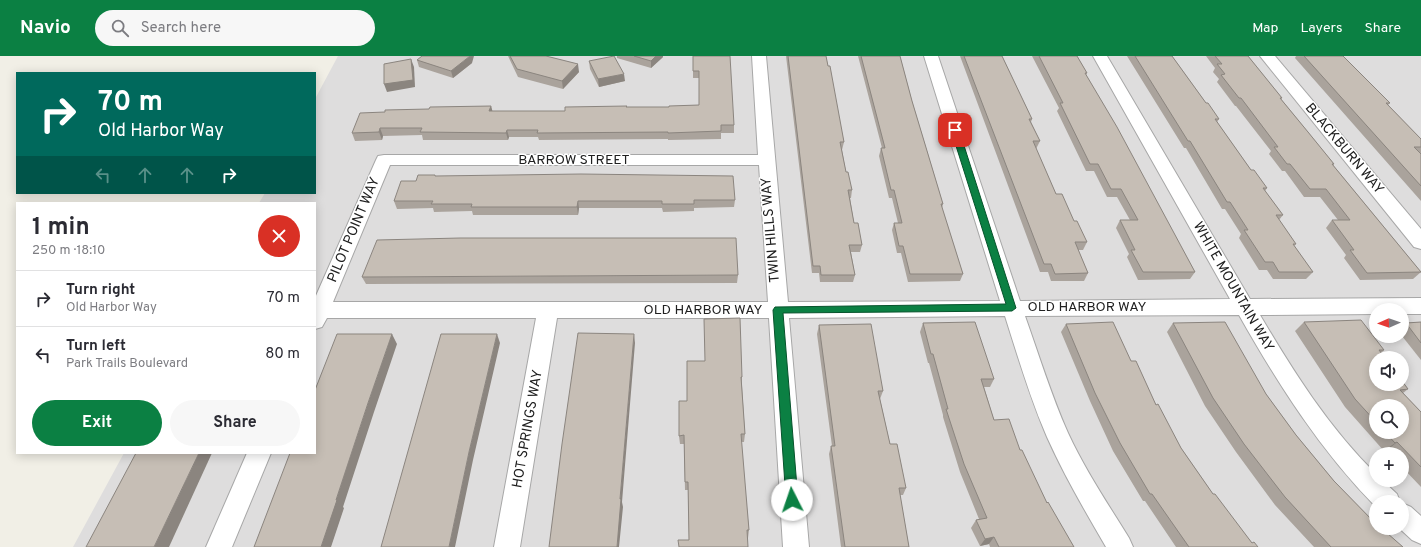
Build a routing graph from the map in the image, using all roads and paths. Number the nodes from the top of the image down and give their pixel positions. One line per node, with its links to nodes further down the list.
1 (758, 56): 6 (street, TWIN HILLS WAY)
2 (931, 56): 10 (street)
3 (1100, 56): 9 (street, WHITE MOUNTAIN WAY)
4 (1267, 56): 7 (street, BLACKBURN WAY)
5 (384, 160): 6 (street, BARROW STREET); 13 (street, PILOT POINT WAY)
6 (765, 160): 12 (street, TWIN HILLS WAY)
7 (1421, 242)
8 (1421, 306): 9 (street, OLD HARBOR WAY)
9 (1244, 307): 10 (street, OLD HARBOR WAY); 15 (street, WHITE MOUNTAIN WAY)
10 (1012, 308): 12 (street, OLD HARBOR WAY); 21 (street)
11 (548, 310): 12 (street, OLD HARBOR WAY); 13 (street, OLD HARBOR WAY); 19 (street, HOT SPRINGS WAY)
12 (778, 310): 20 (street, TWIN HILLS WAY)
13 (318, 316)
14 (259, 454): 18 (street)
15 (1381, 495)
16 (1409, 521): 17 (street)
17 (1421, 532)
18 (219, 547)
19 (507, 547)
20 (796, 547)
21 (1120, 547)

